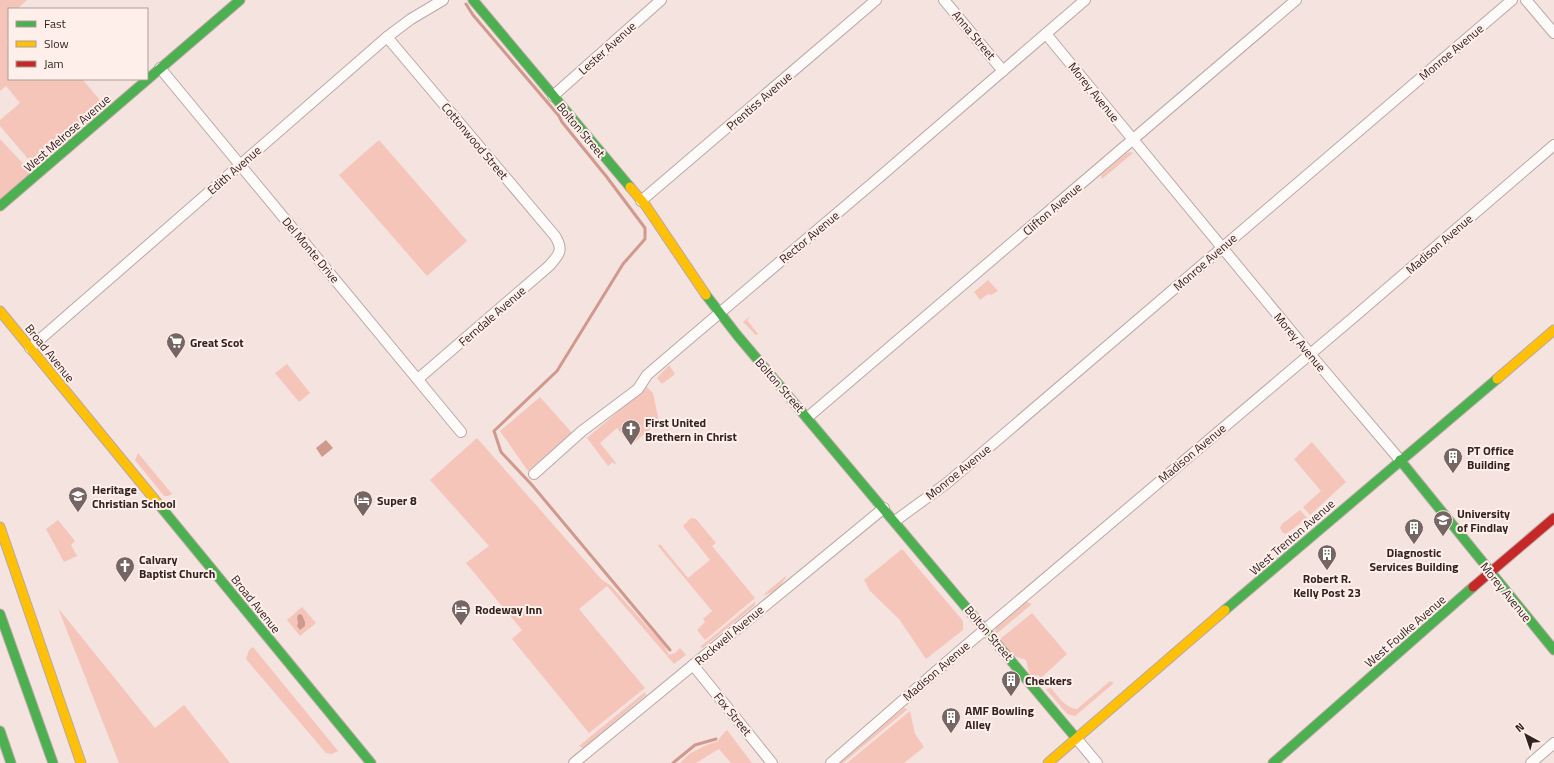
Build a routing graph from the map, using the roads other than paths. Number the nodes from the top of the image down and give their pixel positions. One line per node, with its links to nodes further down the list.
1 (240, 0): 14 (main road, West Melrose Avenue)
2 (443, 0): 13 (street, Edith Avenue)
3 (473, 0): 18 (main road, Bolton Street)
4 (661, 0): 18 (street, Lester Avenue)
5 (876, 0): 22 (street, Prentiss Avenue)
6 (944, 0): 15 (street, Anna Street)
7 (1085, 0): 12 (street, Rector Avenue)
8 (1296, 0): 19 (street, Clifton Avenue)
9 (1510, 0): 25 (street, Monroe Avenue)
10 (1526, 0): 11 (street)
11 (1554, 33)
12 (1046, 34): 15 (street, Rector Avenue); 19 (street, Morey Avenue)
13 (387, 37): 21 (street, Edith Avenue); 24 (street, Cottonwood Street)
14 (160, 68): 16 (main road, West Melrose Avenue); 21 (street, Del Monte Drive)
15 (1004, 71): 27 (street, Rector Avenue)
16 (148, 78)
17 (146, 80): 23 (main road, West Melrose Avenue)
18 (553, 96): 22 (main road, Bolton Street)
19 (1133, 139): 25 (street, Morey Avenue); 32 (street, Clifton Avenue)
20 (1554, 145): 30 (street, Madison Avenue)
21 (240, 165): 29 (street, Edith Avenue); 31 (street, Del Monte Drive)
22 (642, 201): 27 (main road, Bolton Street)
23 (0, 206)
24 (560, 248): 31 (street, Ferndale Avenue)
25 (1222, 248): 30 (street, Morey Avenue); 38 (street, Monroe Avenue)
26 (0, 311): 29 (main road, Broad Avenue)
27 (720, 312): 32 (main road, Bolton Street); 35 (street, Rector Avenue)
28 (1554, 330): 34 (main road, West Trenton Avenue)
29 (30, 348): 51 (main road, Broad Avenue)
30 (1310, 354): 34 (street, Morey Avenue); 42 (street, Madison Avenue)
31 (418, 379): 33 (street, Del Monte Drive)
32 (808, 417): 36 (main road, Bolton Street)
33 (461, 432)
34 (1400, 460): 40 (main road, Morey Avenue); 46 (main road, West Trenton Avenue)
35 (534, 474)
36 (884, 508): 38 (main road, Bolton Street); 44 (street, Rockwell Avenue)
37 (1554, 518): 40 (main road, West Foulke Avenue)
38 (895, 521): 42 (main road, Bolton Street)
39 (0, 527): 50 (main road)
40 (1490, 572): 43 (main road, Morey Avenue); 57 (main road, West Foulke Avenue)
41 (0, 614): 49 (main road)
42 (985, 629): 46 (main road, Bolton Street); 54 (street, Madison Avenue)
43 (1554, 650)
44 (693, 665): 52 (street, Rockwell Avenue); 53 (street, Fox Street)
45 (0, 731): 48 (main road)
46 (1076, 738): 55 (main road, West Trenton Avenue); 56 (street, Bolton Street)
47 (1554, 744): 58 (street)
48 (11, 763)
49 (53, 763)
50 (81, 763)
51 (371, 763)
52 (574, 763)
53 (772, 763)
54 (831, 763)
55 (1048, 763)
56 (1097, 763)
57 (1273, 763)
58 (1531, 763)

